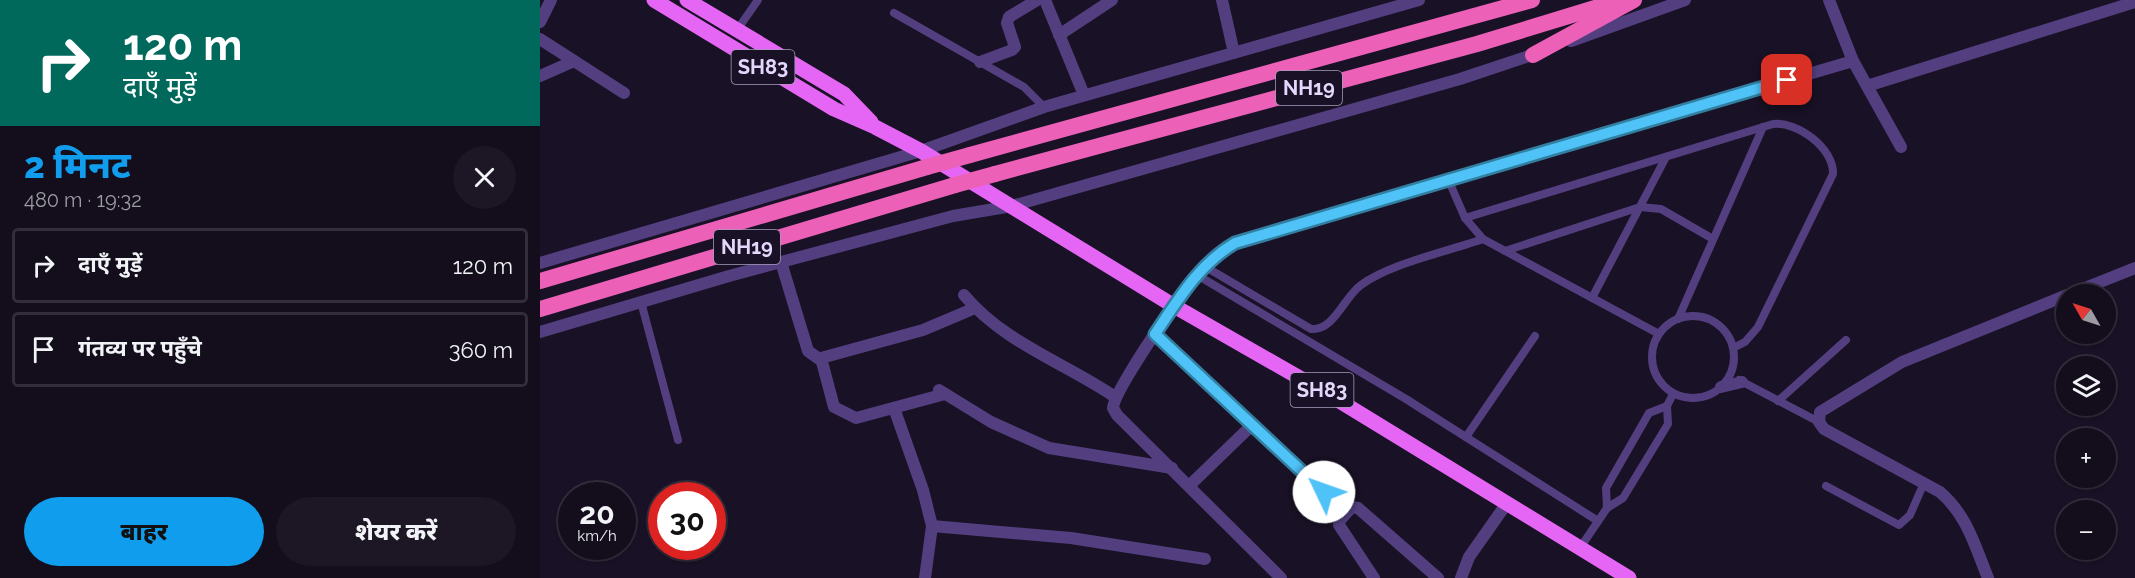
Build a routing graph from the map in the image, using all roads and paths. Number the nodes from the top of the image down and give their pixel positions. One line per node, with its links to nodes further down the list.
1 (551, 0): 17 (street)
2 (654, 0): 31 (main road, SH83)
3 (687, 0): 18 (main road, SH83)
4 (758, 0): 18 (lane)
5 (1037, 0): 25 (street)
6 (1045, 0): 19 (street)
7 (1112, 0): 19 (street)
8 (1222, 0): 21 (street)
9 (1419, 0): 21 (street)
10 (1532, 0): 35 (highway, NH19, bridge)
11 (1621, 0): 55 (highway, NH19, bridge)
12 (1634, 0): 22 (highway)
13 (1685, 0): 22 (street)
14 (1829, 0): 24 (street)
15 (2135, 2): 27 (street)
16 (894, 14): 25 (lane)
17 (540, 21)
18 (737, 30): 31 (main road, SH83)
19 (1059, 35): 29 (street)
20 (540, 39): 23 (street)
21 (1234, 53): 29 (street)
22 (1533, 55): 37 (street)
23 (574, 61): 26 (street); 28 (street)
24 (1853, 61): 27 (street); 36 (street)
25 (980, 62): 30 (lane)
26 (540, 76)
27 (1867, 86): 33 (street)
28 (624, 93)
29 (1084, 95): 30 (street)
30 (1044, 107): 35 (street)
31 (875, 127): 35 (main road, SH83)
32 (1763, 127): 34 (lane); 41 (lane); 62 (lane)
33 (1901, 147)
34 (1666, 157): 38 (lane); 39 (lane)
35 (924, 159): 37 (main road, SH83); 43 (street); 47 (highway, NH19)
36 (1448, 179): 39 (lane); 46 (street)
37 (1012, 206): 44 (street); 53 (main road, SH83)
38 (1640, 207): 41 (lane); 42 (lane); 50 (lane)
39 (1465, 219): 40 (lane)
40 (1483, 239): 42 (lane); 46 (lane)
41 (1713, 239): 56 (lane)
42 (1505, 251): 50 (lane)
43 (540, 262)
44 (781, 262): 52 (street); 63 (street)
45 (2135, 268): 48 (street)
46 (1200, 271): 53 (street); 74 (lane)
47 (540, 281)
48 (2095, 284)
49 (964, 295): 54 (street)
50 (1592, 298): 59 (lane)
51 (2056, 300): 72 (street)
52 (641, 302): 57 (street); 75 (lane)
53 (1174, 306): 58 (street); 80 (main road, SH83)
54 (975, 308): 63 (street); 68 (street)
55 (540, 309)
56 (1678, 319): 59 (lane); 62 (lane)
57 (540, 332)
58 (1155, 334): 68 (street); 73 (street)
59 (1659, 334): 67 (lane)
60 (1535, 336): 74 (lane)
61 (1846, 340): 69 (lane)
62 (1733, 348): 64 (lane)
63 (822, 361): 71 (street)
64 (1729, 376): 65 (lane); 66 (lane)
65 (1742, 382): 66 (street); 69 (lane)
66 (1721, 387): 67 (lane)
67 (1673, 393): 70 (lane)
68 (1115, 397): 76 (street)
69 (1778, 401): 72 (lane)
70 (1667, 406): 81 (lane); 81 (lane)
71 (894, 408): 76 (street); 84 (street)
72 (1819, 422): 77 (street)
73 (1251, 426): 78 (street); 82 (street)
74 (1466, 437): 83 (lane)
75 (678, 440)
76 (1172, 468): 78 (street)
77 (1924, 483): 79 (lane); 93 (street)
78 (1190, 486): 88 (street)
79 (1826, 486)
80 (1507, 503): 85 (main road, SH83); 91 (street)
81 (1607, 508): 83 (lane)
82 (1349, 509): 89 (street); 90 (street)
83 (1598, 521): 85 (lane)
84 (932, 526): 86 (street); 87 (street)
85 (1580, 548): 92 (main road, SH83)
86 (1205, 560)
87 (925, 578)
88 (1281, 578)
89 (1374, 578)
90 (1438, 578)
91 (1461, 578)
92 (1629, 578)
93 (1988, 578)

